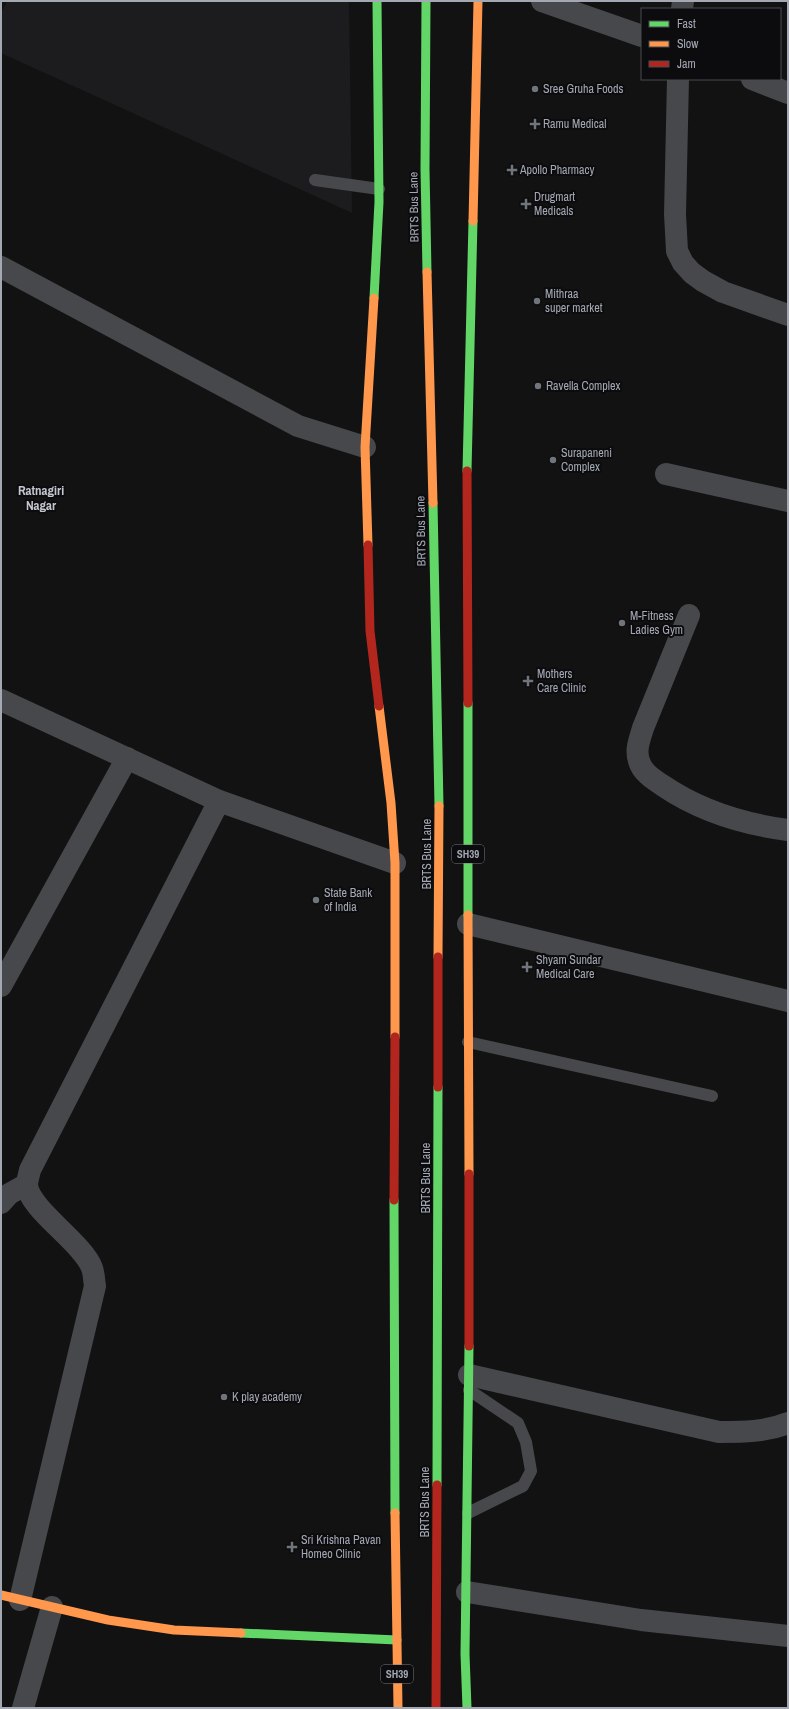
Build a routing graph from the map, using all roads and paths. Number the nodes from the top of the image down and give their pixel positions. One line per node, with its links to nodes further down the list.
1 (377, 1): 10 (main road, SH39)
2 (426, 1): 39 (main road, BRTS Bus Lane)
3 (478, 1): 22 (main road, SH39)
4 (542, 1): 5 (street)
5 (641, 36)
6 (678, 80): 12 (street)
7 (754, 80): 8 (street)
8 (788, 94)
9 (315, 180): 10 (lane)
10 (379, 189): 13 (main road, SH39)
11 (1, 267): 13 (street)
12 (788, 315)
13 (365, 447): 21 (main road, SH39)
14 (666, 474): 15 (street)
15 (788, 501)
16 (689, 615): 20 (street)
17 (1, 700): 18 (street)
18 (127, 758): 19 (street); 23 (street)
19 (219, 801): 21 (street); 27 (street)
20 (788, 830)
21 (395, 863): 36 (main road, SH39)
22 (468, 924): 24 (street); 25 (main road, SH39)
23 (1, 986)
24 (788, 1001)
25 (468, 1042): 26 (lane); 29 (main road, SH39)
26 (712, 1096)
27 (27, 1184): 28 (street); 33 (street)
28 (1, 1203)
29 (469, 1382): 30 (street); 31 (main road, SH39); 31 (lane)
30 (788, 1423)
31 (468, 1513): 32 (main road, SH39)
32 (467, 1592): 35 (street); 40 (main road, SH39)
33 (10, 1597): 34 (main road)
34 (52, 1607): 36 (main road); 37 (street)
35 (788, 1636)
36 (397, 1640): 38 (main road, SH39)
37 (24, 1708)
38 (398, 1708)
39 (436, 1708)
40 (467, 1708)

